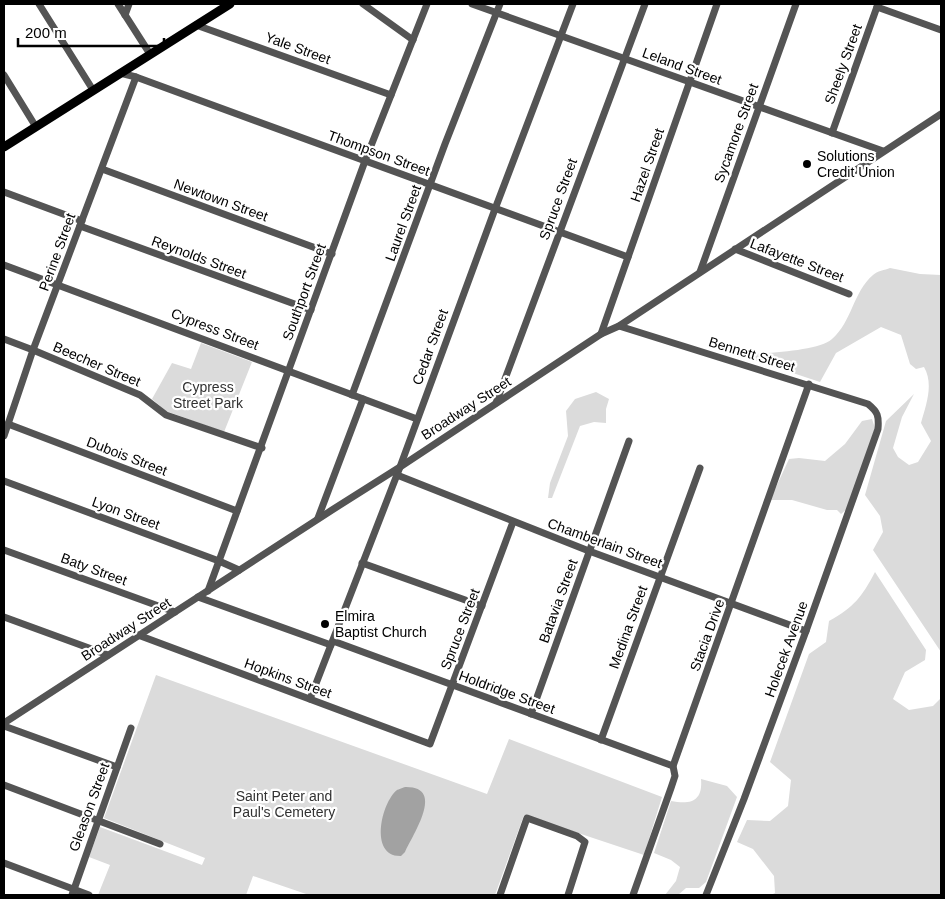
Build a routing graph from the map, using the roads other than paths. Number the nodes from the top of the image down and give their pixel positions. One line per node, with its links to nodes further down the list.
1 (39, 4): 26 (street)
2 (118, 4): 15 (street)
3 (129, 4): 15 (street)
4 (230, 4): 16 (main road)
5 (363, 4): 19 (street)
6 (427, 4): 19 (street, Southport Street)
7 (472, 4): 14 (street, Leland Street)
8 (500, 4): 14 (street, Laurel Street)
9 (573, 4): 18 (street, Cedar Street)
10 (645, 4): 21 (street, Spruce Street)
11 (717, 4): 25 (street, Hazel Street)
12 (796, 4): 28 (street, Sycamore Street)
13 (877, 5): 17 (street); 31 (street, Sheely Street)
14 (496, 13): 18 (street, Leland Street); 36 (street, Laurel Street)
15 (125, 15): 20 (street)
16 (196, 25): 20 (main road); 27 (street, Yale Street)
17 (941, 30)
18 (562, 35): 21 (street, Leland Street); 38 (street, Cedar Street)
19 (413, 40): 27 (street, Southport Street)
20 (150, 54): 22 (main road)
21 (624, 58): 25 (street, Leland Street); 40 (street, Spruce Street)
22 (120, 73): 24 (street, Thompson Street); 26 (main road)
23 (4, 75): 30 (street)
24 (136, 78): 34 (street, Thompson Street); 35 (street, Perine Street)
25 (689, 82): 28 (street, Leland Street); 43 (street, Hazel Street)
26 (92, 90): 30 (main road)
27 (391, 95): 34 (street, Southport Street)
28 (758, 106): 31 (street, Leland Street); 45 (street, Sycamore Street)
29 (941, 114): 33 (street, Broadway Street)
30 (36, 126): 32 (main road)
31 (832, 132): 33 (street, Leland Street)
32 (4, 147)
33 (883, 150): 41 (street, Broadway Street)
34 (365, 161): 36 (street, Thompson Street); 42 (street, Southport Street)
35 (102, 169): 39 (street, Perine Street); 42 (street, Newtown Street)
36 (430, 185): 38 (street, Thompson Street); 55 (street, Laurel Street)
37 (4, 192): 39 (street, Reynolds Street)
38 (495, 209): 40 (street, Thompson Street); 60 (street, Cedar Street)
39 (81, 223): 46 (street, Perine Street); 48 (street, Reynolds Street)
40 (560, 231): 43 (street, Thompson Street); 57 (street, Spruce Street)
41 (735, 249): 45 (street, Broadway Street); 47 (street, Lafayette Street)
42 (332, 254): 48 (street, Southport Street)
43 (628, 257): 50 (street, Hazel Street)
44 (4, 265): 46 (street, Cypress Street)
45 (700, 272): 49 (street, Broadway Street)
46 (59, 284): 52 (street, Perine Street); 53 (street, Cypress Street)
47 (849, 294)
48 (311, 310): 53 (street, Southport Street)
49 (619, 326): 50 (street, Broadway Street); 54 (street, Bennett Street)
50 (601, 334): 57 (street, Broadway Street)
51 (4, 339): 52 (street, Beecher Street)
52 (33, 350): 59 (street, Perine Street); 64 (street, Beecher Street)
53 (288, 370): 55 (street, Cypress Street); 64 (street, Southport Street)
54 (809, 384): 58 (street, Bennett Street); 80 (street, Stacia Drive)
55 (352, 395): 56 (street, Cypress Street)
56 (363, 399): 60 (street, Cypress Street); 70 (street)
57 (496, 404): 65 (street, Broadway Street)
58 (875, 410): 84 (street, Holecek Avenue)
59 (7, 412): 61 (street, Perine Street)
60 (417, 419): 65 (street, Cedar Street)
61 (8, 424): 62 (street, Perine Street); 69 (street, Dubois Street)
62 (4, 436)
63 (629, 441): 73 (street, Batavia Street)
64 (262, 448): 69 (street, Southport Street)
65 (400, 468): 67 (street, Cedar Street); 70 (street, Broadway Street)
66 (700, 468): 77 (street, Medina Street)
67 (397, 475): 71 (street, Chamberlain Street); 75 (street, Cedar Street)
68 (4, 481): 74 (street, Lyon Street)
69 (237, 511): 74 (street, Southport Street)
70 (318, 519): 76 (street, Broadway Street)
71 (513, 522): 73 (street, Chamberlain Street); 81 (street, Spruce Street)
72 (4, 550): 82 (street, Baty Street)
73 (589, 551): 77 (street, Chamberlain Street); 90 (street, Batavia Street)
74 (219, 561): 76 (street, Lyon Street); 78 (street, Southport Street)
75 (362, 563): 81 (street); 86 (street, Cedar Street)
76 (239, 570): 78 (street, Broadway Street)
77 (660, 577): 80 (street, Chamberlain Street); 93 (street, Medina Street)
78 (208, 591): 79 (street, Broadway Street)
79 (198, 597): 82 (street, Broadway Street); 86 (street, Holdridge Street)
80 (731, 603): 84 (street, Chamberlain Street); 95 (street, Stacia Drive)
81 (482, 606): 88 (street, Spruce Street)
82 (175, 612): 85 (street, Broadway Street)
83 (4, 617): 87 (street)
84 (806, 631): 106 (street, Holecek Avenue)
85 (138, 635): 87 (street, Broadway Street); 89 (street, Hopkins Street)
86 (332, 643): 88 (street, Holdridge Street); 89 (street, Cedar Street)
87 (108, 656): 91 (street, Broadway Street)
88 (452, 685): 90 (street, Holdridge Street); 94 (street, Spruce Street)
89 (310, 699): 94 (street, Hopkins Street)
90 (531, 714): 93 (street, Holdridge Street)
91 (4, 724): 96 (street)
92 (131, 728): 96 (street, Gleason Street)
93 (601, 740): 95 (street, Holdridge Street)
94 (430, 744)
95 (673, 766): 105 (street, Stacia Drive)
96 (117, 767): 98 (street, Gleason Street)
97 (4, 785): 98 (street)
98 (97, 820): 99 (street); 101 (street, Gleason Street)
99 (160, 844)
100 (4, 863): 101 (street)
101 (73, 892): 102 (street)
102 (89, 895)
103 (500, 895): 104 (street)
104 (568, 895)
105 (633, 895)
106 (706, 895)

